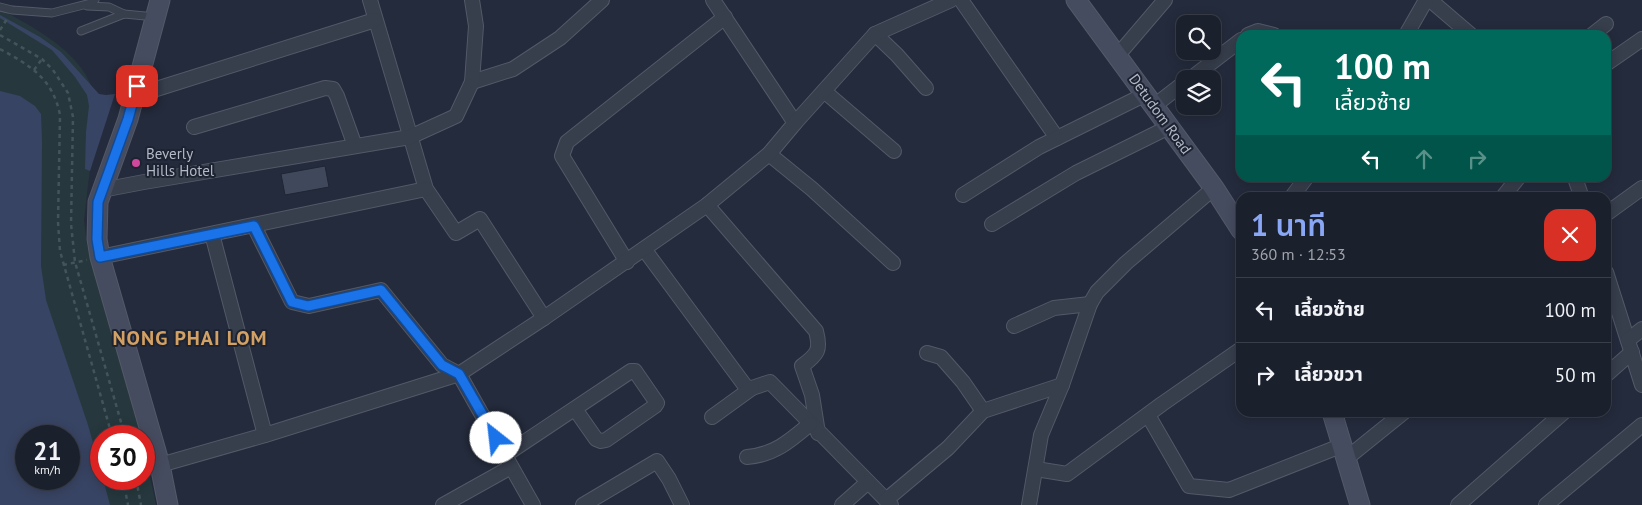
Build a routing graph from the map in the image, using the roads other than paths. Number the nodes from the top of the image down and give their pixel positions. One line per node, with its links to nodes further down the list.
1 (95, 0): 13 (lane)
2 (370, 0): 16 (street)
3 (472, 0): 28 (street)
4 (602, 0): 28 (street)
5 (714, 0): 15 (street)
6 (951, 0): 22 (street)
7 (960, 0): 38 (street)
8 (1076, 0): 25 (main road, Detudom Road)
9 (1165, 0): 25 (street)
10 (1428, 0): 18 (street); 19 (street)
11 (0, 7): 13 (lane)
12 (158, 8): 14 (lane); 46 (main road)
13 (62, 10): 14 (lane)
14 (124, 14): 21 (lane)
15 (725, 17): 34 (street); 57 (street)
16 (375, 20): 31 (street); 37 (street)
17 (1606, 24): 20 (street)
18 (1409, 30)
19 (1465, 30)
20 (1598, 30)
21 (81, 31)
22 (875, 34): 30 (street); 32 (street)
23 (1642, 40): 26 (street)
24 (1236, 44): 27 (street)
25 (1118, 55): 33 (main road, Detudom Road)
26 (1611, 61)
27 (1202, 70)
28 (472, 82): 37 (street)
29 (1176, 87): 33 (street)
30 (926, 88)
31 (150, 91)
32 (824, 91): 34 (street); 40 (street)
33 (1150, 100): 35 (main road, Detudom Road); 38 (street)
34 (795, 123): 41 (street)
35 (1169, 126): 43 (main road, Detudom Road); 52 (street)
36 (194, 127): 39 (street)
37 (410, 137): 39 (street); 45 (street)
38 (1057, 138): 48 (street)
39 (355, 146): 46 (street)
40 (894, 151)
41 (769, 154): 49 (street); 58 (street)
42 (1515, 182): 47 (street)
43 (1214, 188): 51 (main road, Detudom Road); 60 (street)
44 (1642, 188): 50 (street)
45 (426, 189): 53 (street); 61 (street)
46 (102, 190): 56 (main road)
47 (1507, 192)
48 (963, 195)
49 (707, 205): 55 (street); 80 (street)
50 (1611, 210)
51 (1236, 222)
52 (992, 224)
53 (254, 226): 54 (street); 68 (street)
54 (212, 234): 56 (street); 81 (street)
55 (644, 249): 57 (street); 71 (street)
56 (100, 257): 85 (main road)
57 (627, 262): 61 (street)
58 (893, 263)
59 (1611, 287): 64 (street)
60 (1090, 304): 62 (street); 69 (street)
61 (544, 318): 68 (street)
62 (1014, 326)
63 (1642, 330): 64 (street)
64 (1630, 346): 67 (street); 70 (street)
65 (926, 353): 73 (street)
66 (1236, 353): 74 (street)
67 (1611, 369)
68 (459, 374): 81 (street); 84 (street)
69 (1062, 384): 73 (street); 86 (street)
70 (1642, 385)
71 (752, 388): 75 (street); 80 (street)
72 (574, 409): 72 (street); 84 (street)
73 (983, 411): 88 (street)
74 (1148, 416): 82 (street); 86 (street)
75 (712, 417)
76 (1334, 417): 82 (main road)
77 (1397, 417): 82 (street)
78 (1558, 417): 97 (street)
79 (1642, 425): 98 (street)
80 (814, 428): 83 (street); 87 (street)
81 (265, 435): 85 (street)
82 (1345, 452): 96 (main road)
83 (747, 457)
84 (508, 461): 90 (street); 91 (street)
85 (160, 465): 89 (main road)
86 (1036, 469): 95 (street)
87 (868, 482): 88 (street); 94 (street)
88 (889, 502)
89 (168, 505)
90 (443, 505)
91 (533, 505)
92 (583, 505): 93 (street)
93 (682, 505)
94 (842, 505)
95 (1029, 505)
96 (1360, 505)
97 (1458, 505)
98 (1546, 505)

